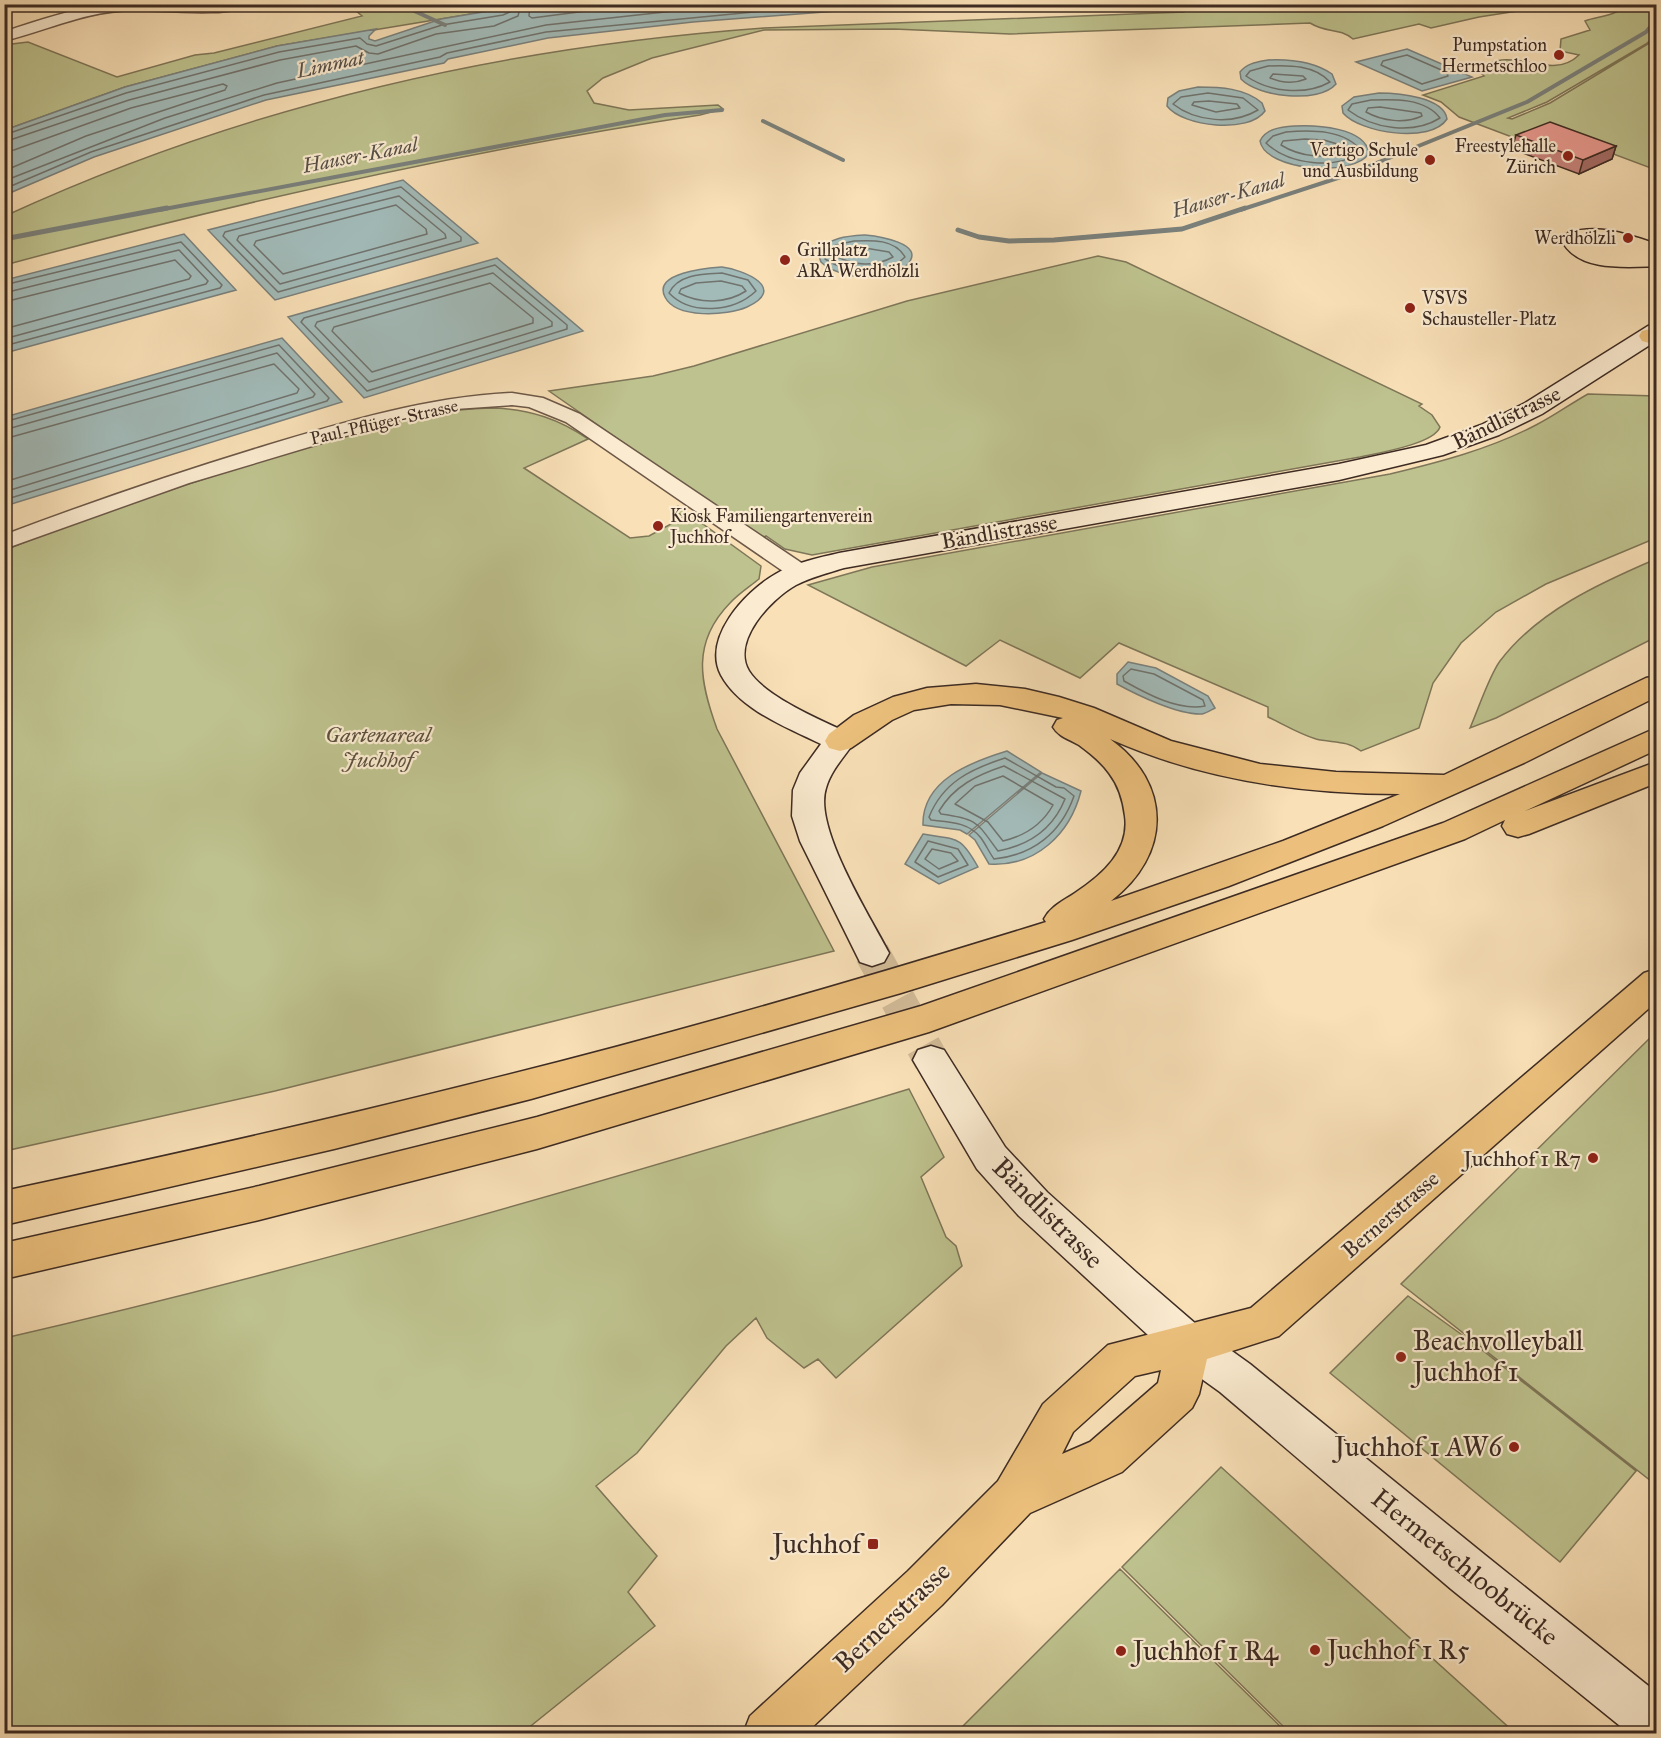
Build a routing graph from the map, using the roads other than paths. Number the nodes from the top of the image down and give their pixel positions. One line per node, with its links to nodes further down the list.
1 (244, 4): 2 (street)
2 (4, 37)
3 (1654, 335): 5 (street, Bändlistrasse)
4 (4, 543): 5 (street, Paul-Pflüger-Strasse)
5 (801, 573): 8 (street, Bändlistrasse)
6 (1656, 685): 10 (main road)
7 (1656, 738): 11 (main road)
8 (840, 741): 10 (main road); 12 (main road); 13 (street)
9 (1656, 772): 11 (main road)
10 (1449, 784): 12 (main road)
11 (1454, 841): 17 (main road)
12 (1033, 938): 16 (main road)
13 (872, 953)
14 (1656, 982): 18 (main road, Bernerstrasse)
15 (931, 1060): 18 (street, Bändlistrasse)
16 (4, 1208)
17 (4, 1261)
18 (1189, 1345): 19 (main road, Bernerstrasse); 19 (main road, Bernerstrasse); 20 (street, Hermetschloobrücke)
19 (1014, 1497): 21 (main road, Bernerstrasse)
20 (1656, 1723)
21 (768, 1734)

